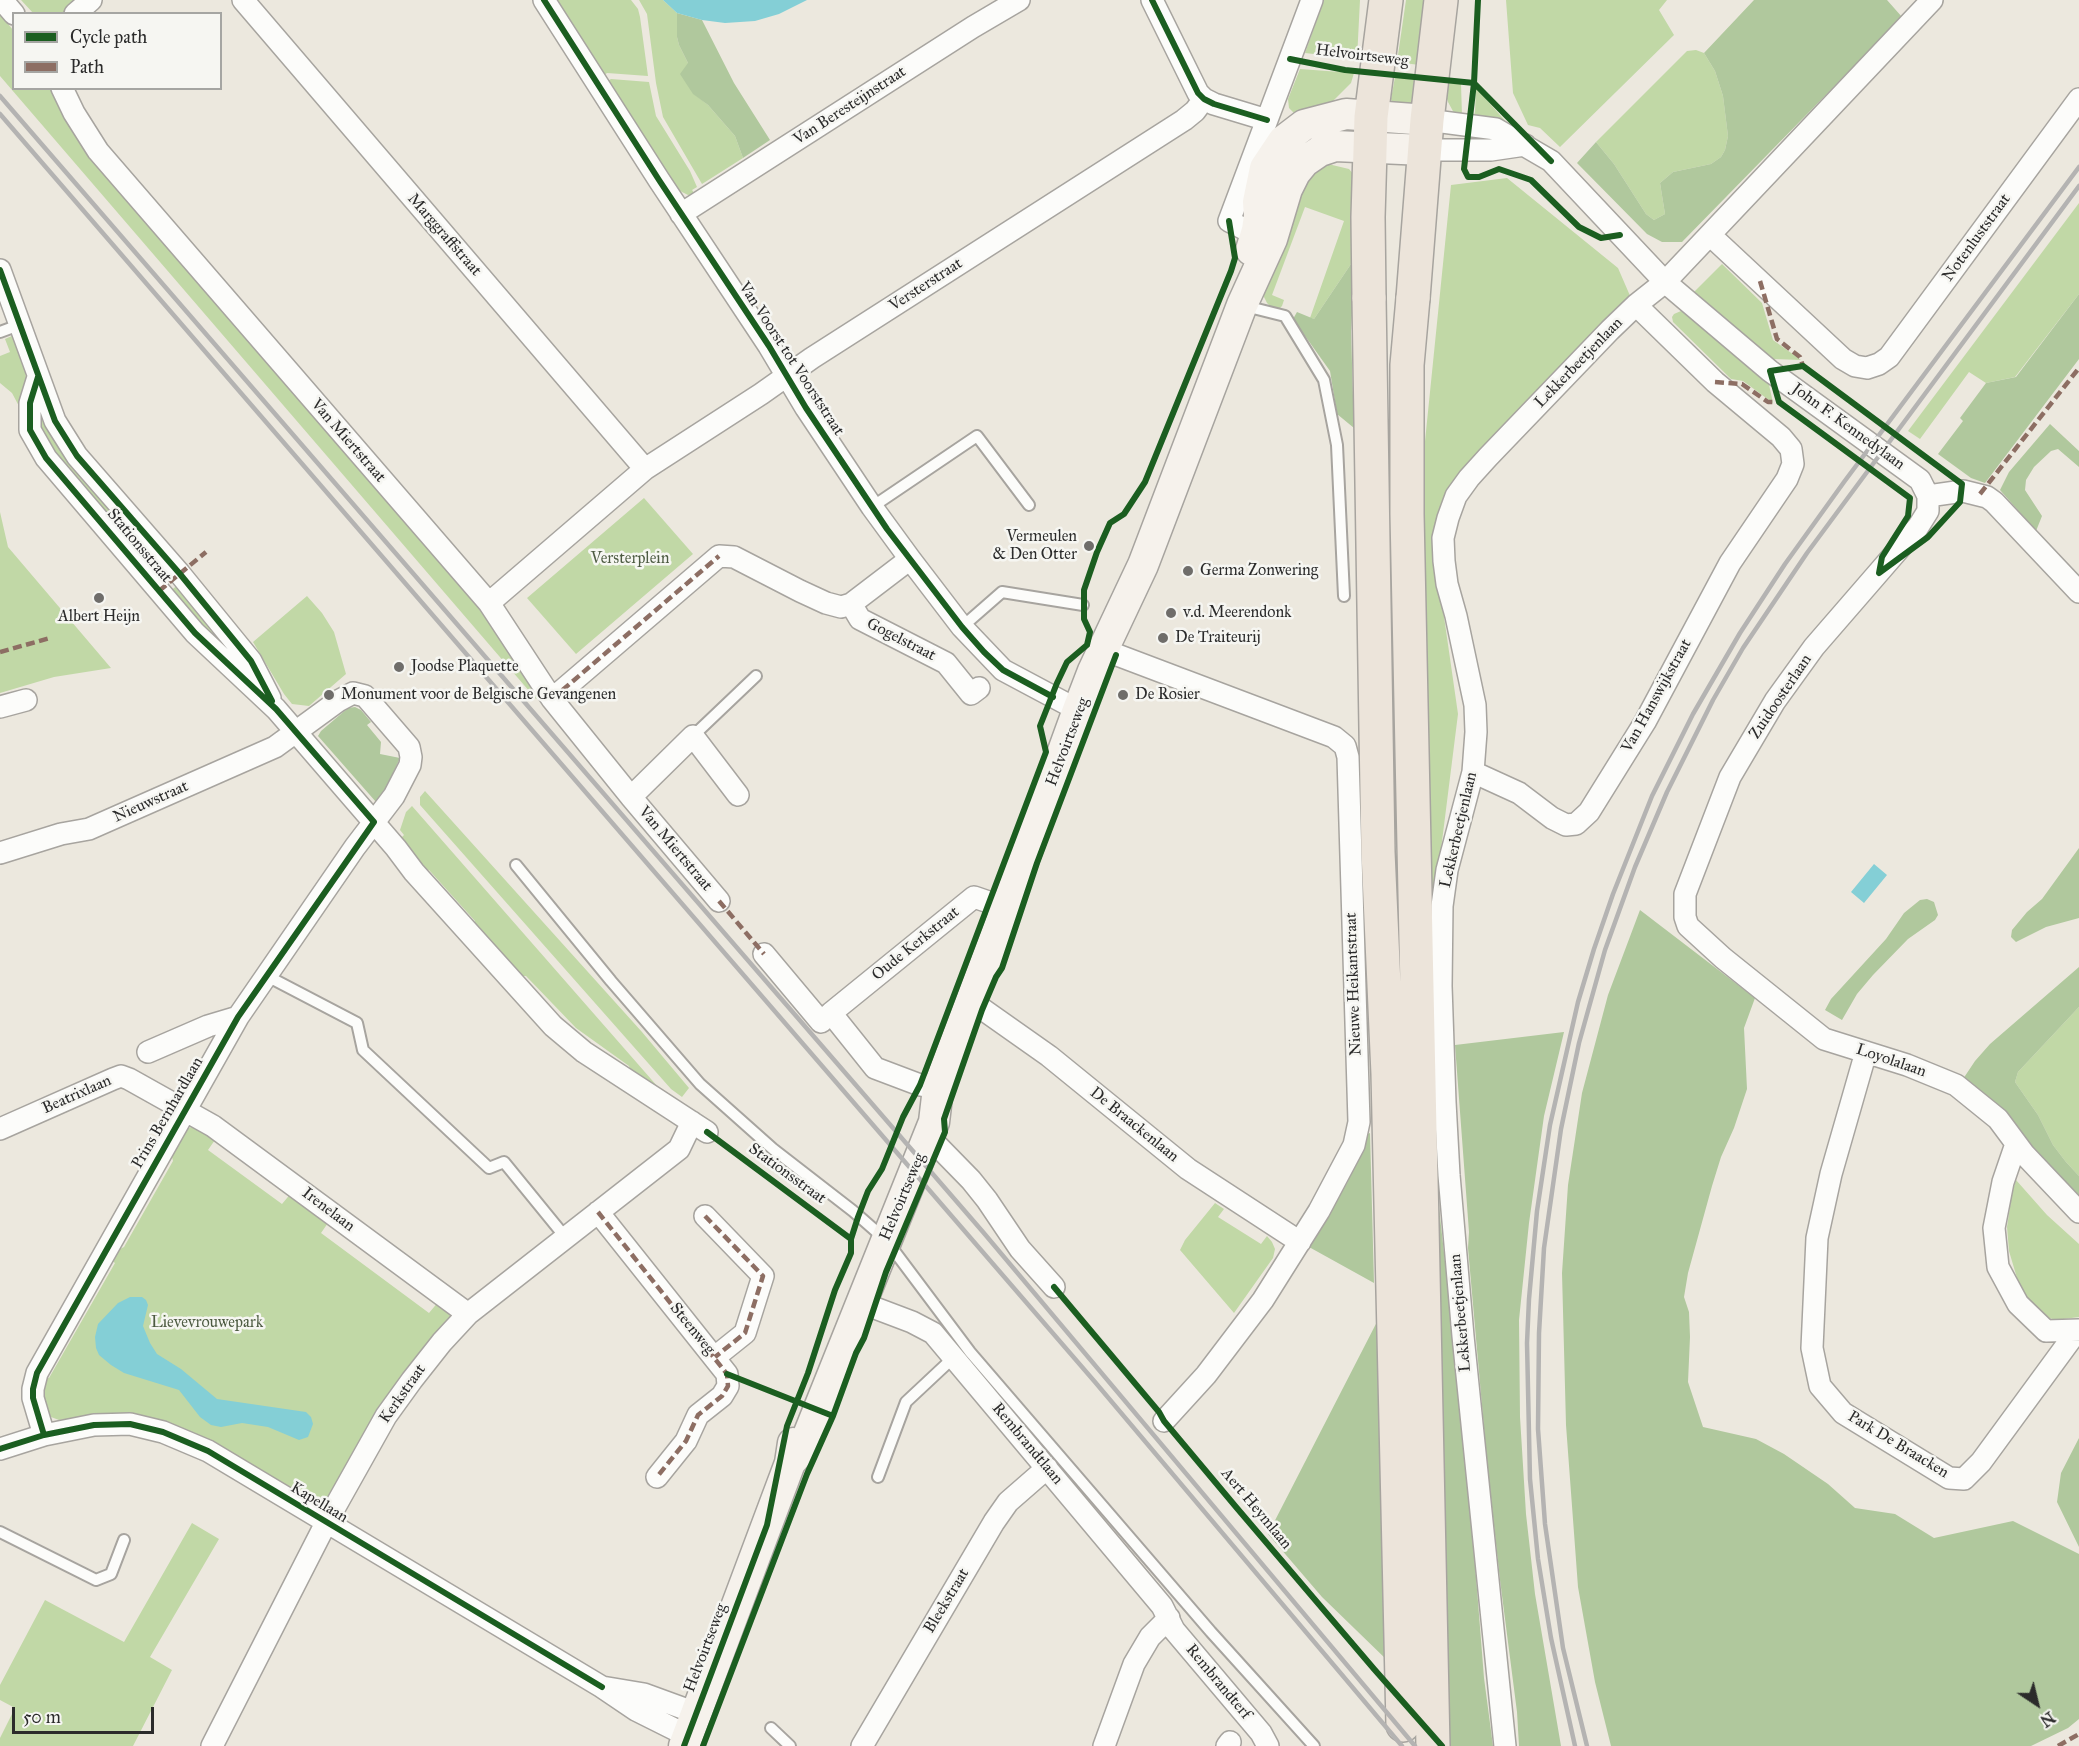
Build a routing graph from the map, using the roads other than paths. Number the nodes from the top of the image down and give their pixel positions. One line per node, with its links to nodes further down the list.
1 (2, 0): 11 (street)
2 (91, 0): 12 (street)
3 (243, 0): 30 (street, Marggraffstraat)
4 (544, 0): 21 (street, Van Voorst tot Voorststraat)
5 (1019, 0): 21 (street, Van Beresteijnstraat)
6 (1152, 0): 14 (street)
7 (1312, 0): 16 (street, Helvoirtseweg)
8 (1386, 0): 18 (main road, Helvoirtseweg)
9 (1442, 0): 19 (main road)
10 (1932, 0): 22 (street, Lekkerbeetjenlaan)
11 (12, 12)
12 (77, 12)
13 (63, 90): 37 (street, Van Miertstraat)
14 (1204, 99): 16 (street); 29 (street, Versterstraat)
15 (2079, 99): 22 (street, Notenluststraat)
16 (1268, 116): 17 (street); 23 (street, Helvoirtseweg)
17 (1304, 125): 18 (main road, Helvoirtseweg); 23 (main road, Helvoirtseweg)
18 (1371, 132): 19 (main road, Helvoirtseweg); 23 (main road, Helvoirtseweg); 95 (main road)
19 (1425, 135): 20 (street); 20 (street, John F. Kennedylaan); 104 (main road)
20 (1526, 146): 25 (street, John F. Kennedylaan)
21 (681, 214): 29 (street, Van Voorst tot Voorststraat)
22 (1710, 235): 25 (street, Lekkerbeetjenlaan)
23 (1263, 239): 26 (main road, Helvoirtseweg)
24 (0, 270): 28 (street, Stationsstraat)
25 (1665, 282): 27 (street, Lekkerbeetjenlaan); 31 (street, John F. Kennedylaan)
26 (1242, 305): 36 (lane); 41 (main road, Helvoirtseweg)
27 (1636, 305): 50 (street, Lekkerbeetjenlaan); 50 (street, Van Hanswijkstraat)
28 (10, 328): 48 (street, Stationsstraat)
29 (787, 376): 30 (street, Versterstraat); 33 (street, Van Voorst tot Voorststraat)
30 (645, 469): 37 (street)
31 (1928, 496): 35 (street); 58 (street, Zuidoosterlaan)
32 (1029, 505): 33 (lane)
33 (872, 507): 34 (street, Van Voorst tot Voorststraat)
34 (910, 559): 38 (street, Gogelstraat); 40 (street, Van Voorst tot Voorststraat)
35 (2079, 592)
36 (1344, 596)
37 (489, 603): 44 (street, Van Miertstraat)
38 (851, 604): 43 (street, Gogelstraat); 44 (street, Gogelstraat)
39 (1083, 605): 40 (lane)
40 (962, 627): 47 (street, Van Voorst tot Voorststraat)
41 (1104, 650): 47 (main road, Helvoirtseweg); 77 (street, Nieuwe Heikantstraat)
42 (756, 676): 49 (lane, Van Miertstraat)
43 (979, 688)
44 (552, 699): 52 (street, Van Miertstraat)
45 (26, 700): 46 (street)
46 (0, 707)
47 (1078, 710): 57 (main road, Helvoirtseweg)
48 (296, 733): 53 (street, Stationsstraat); 53 (street); 54 (street, Nieuwstraat)
49 (693, 736): 51 (street); 52 (street, Van Miertstraat)
50 (1473, 772): 105 (street, Lekkerbeetjenlaan)
51 (738, 795)
52 (631, 797): 56 (street, Van Miertstraat)
53 (374, 822): 60 (street, Prins Bernhardlaan); 68 (street, Stationsstraat)
54 (0, 853)
55 (516, 865): 75 (lane)
56 (719, 901)
57 (998, 905): 61 (main road, Helvoirtseweg); 62 (street, Oude Kerkstraat)
58 (1688, 926): 65 (street, Loyolalaan)
59 (764, 954): 62 (street)
60 (267, 976): 63 (street, Prins Bernhardlaan); 76 (lane)
61 (971, 1001): 66 (main road, Helvoirtseweg); 77 (street, De Braackenlaan)
62 (831, 1013): 66 (street)
63 (238, 1017): 64 (street); 67 (street, Prins Bernhardlaan)
64 (147, 1052)
65 (1866, 1052): 71 (street, Loyolalaan); 81 (street, Park De Braacken)
66 (938, 1088): 70 (main road, Helvoirtseweg); 75 (main road, Helvoirtseweg)
67 (185, 1111): 69 (street, Beatrixlaan); 80 (street, Irenelaan); 85 (street, Prins Bernhardlaan)
68 (700, 1127): 72 (street, Kerkstraat)
69 (0, 1129)
70 (927, 1135): 75 (main road, Helvoirtseweg); 78 (street)
71 (2016, 1143): 73 (street, Loyolalaan); 81 (street, Park De Braacken)
72 (598, 1212): 76 (street, Kerkstraat); 82 (street, Steenweg)
73 (2079, 1212)
74 (705, 1216): 82 (street)
75 (881, 1235): 79 (main road, Helvoirtseweg); 87 (main road, Helvoirtseweg); 103 (lane)
76 (566, 1238): 80 (street, Kerkstraat)
77 (1300, 1242): 84 (street, Nieuwe Heikantstraat)
78 (1053, 1287)
79 (861, 1301): 83 (street, Rembrandtlaan); 87 (main road, Helvoirtseweg)
80 (468, 1314): 91 (street, Kerkstraat)
81 (2078, 1331)
82 (715, 1357): 89 (street, Steenweg)
83 (953, 1358): 88 (street, Rembrandtlaan); 90 (lane)
84 (1164, 1421)
85 (44, 1435): 86 (street, Kapellaan); 91 (street, Kapellaan)
86 (0, 1449)
87 (790, 1463): 97 (main road, Helvoirtseweg)
88 (1047, 1467): 94 (street, Rembrandtlaan); 100 (street, Bleekstraat)
89 (657, 1477)
90 (878, 1478)
91 (326, 1523): 97 (street, Kapellaan); 98 (street, Kerkstraat)
92 (0, 1532): 93 (lane)
93 (123, 1540)
94 (1169, 1618): 101 (street); 102 (street, Rembrandterf)
95 (1403, 1725)
96 (771, 1728): 99 (lane)
97 (689, 1732)
98 (212, 1746)
99 (790, 1746)
100 (862, 1746)
101 (1104, 1746)
102 (1268, 1746)
103 (1314, 1746)
104 (1433, 1746)
105 (1505, 1746)

